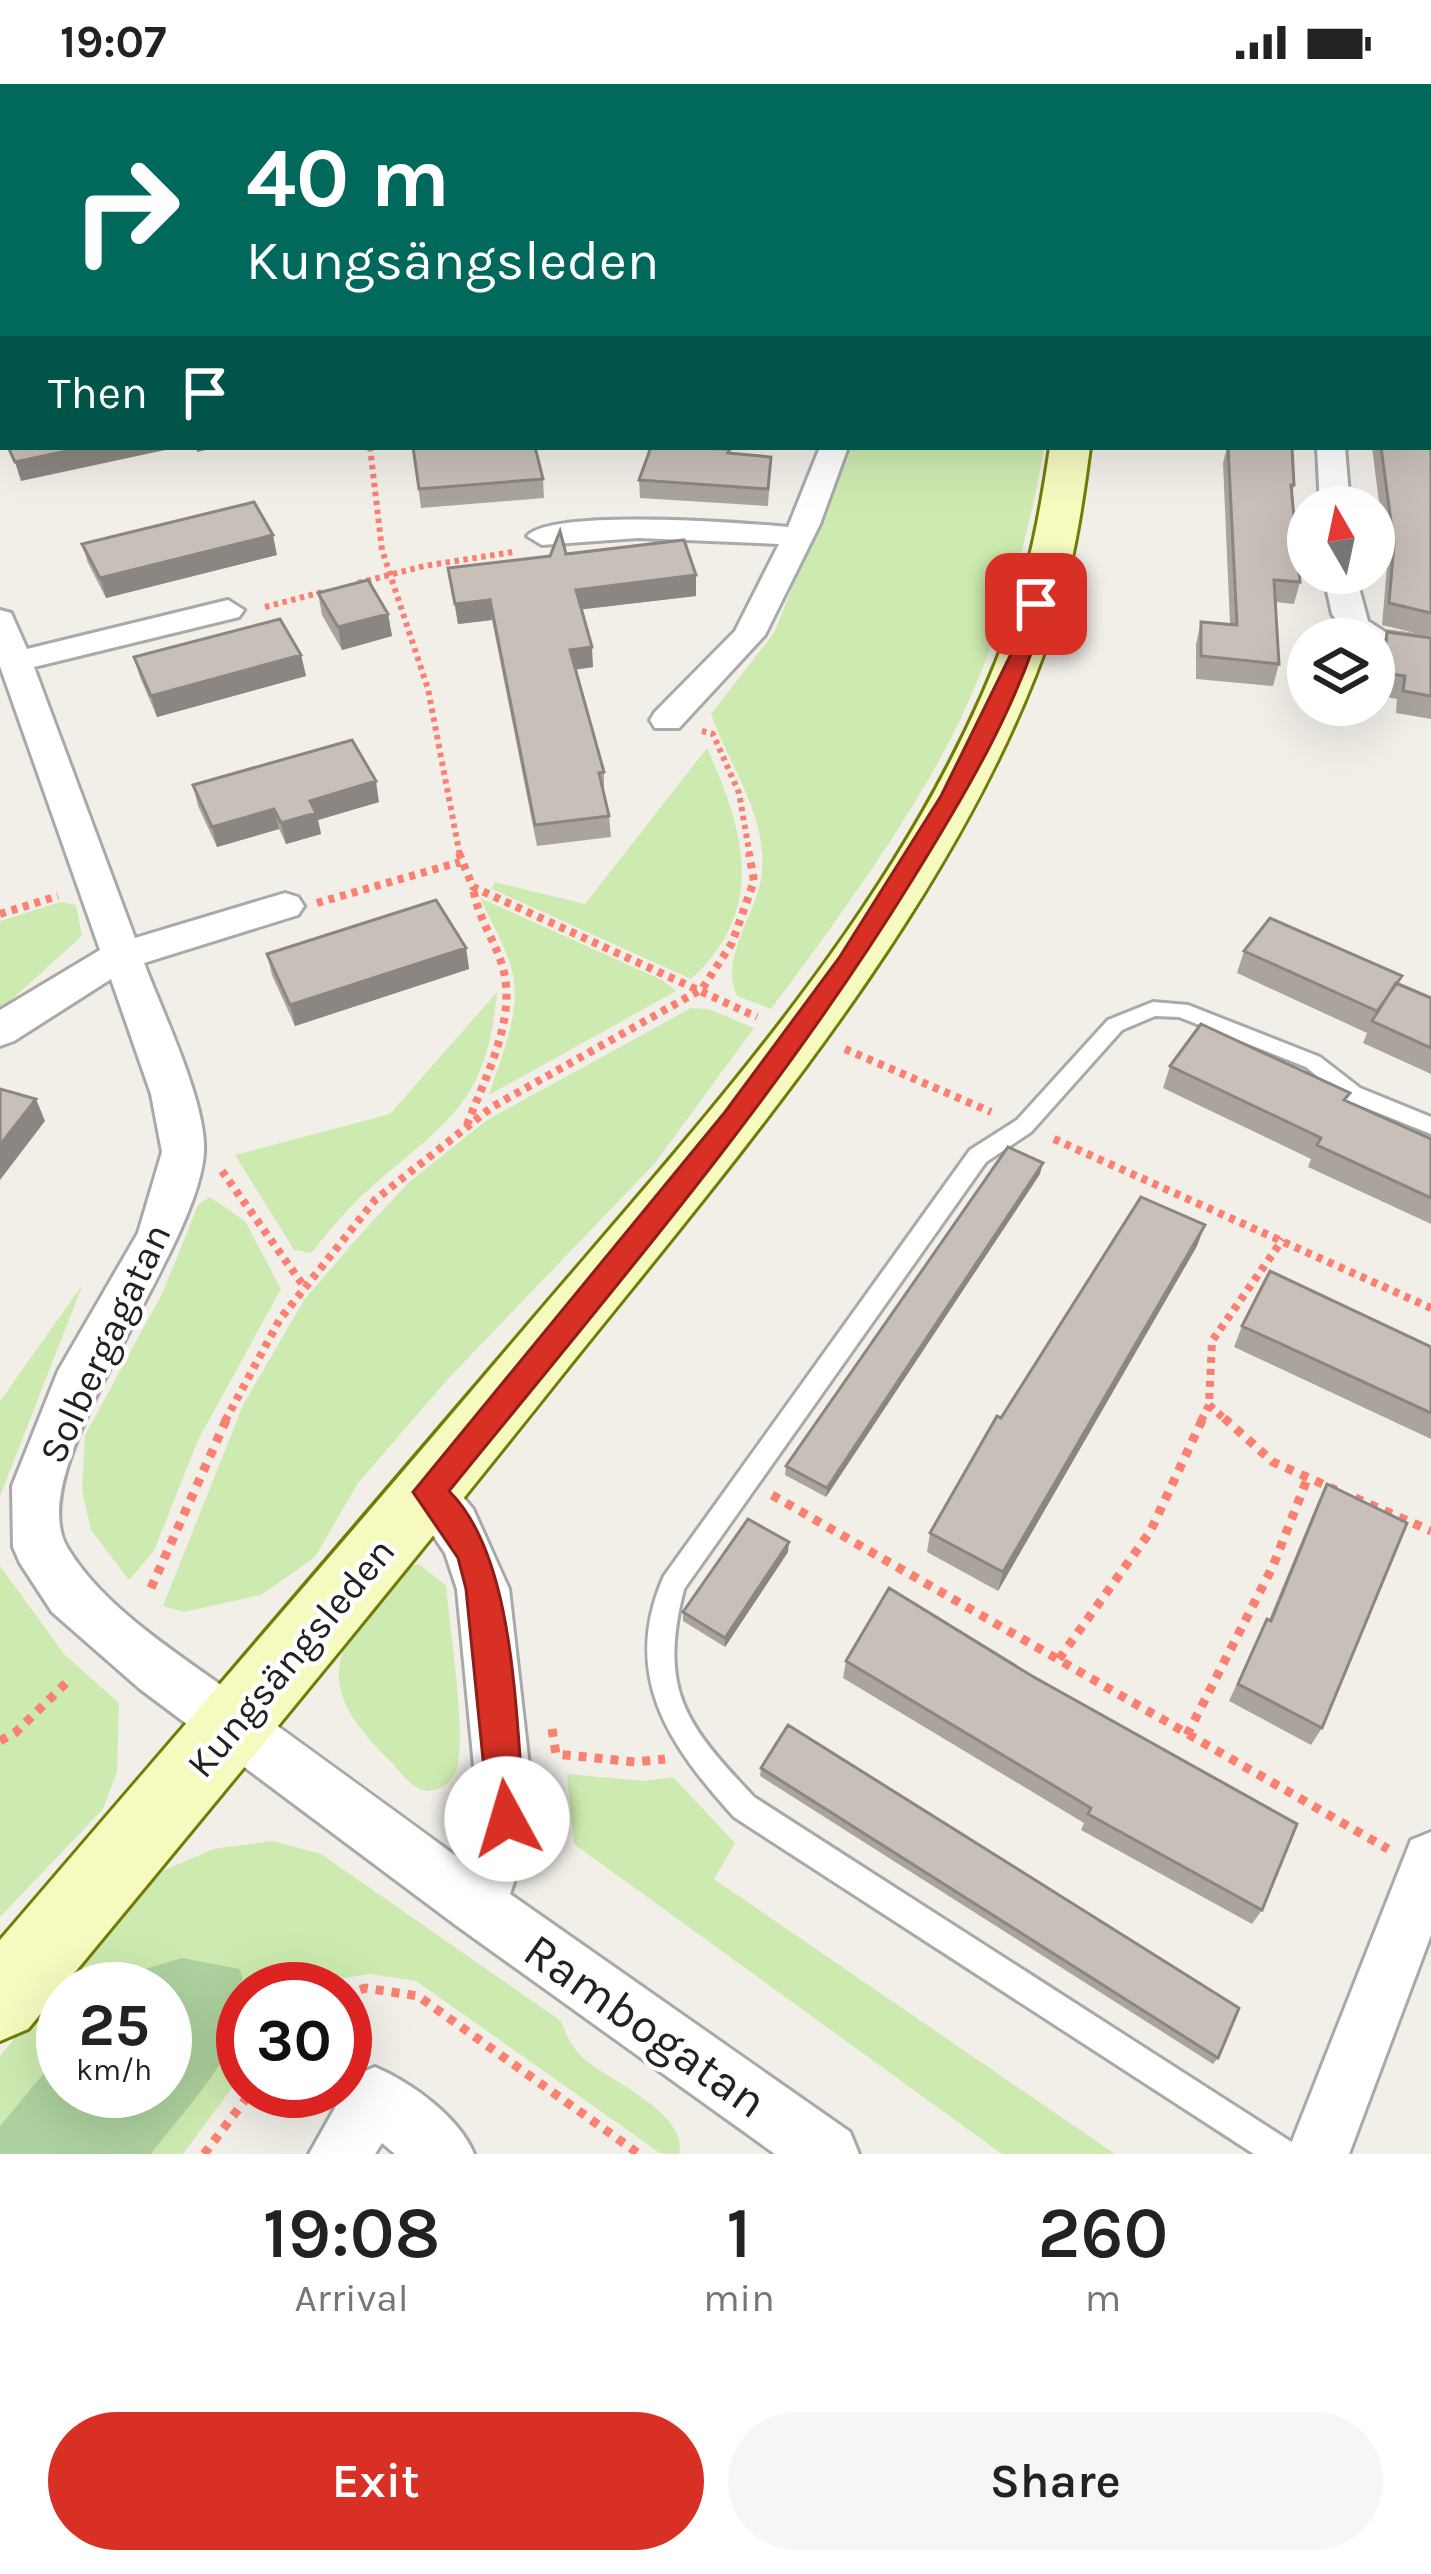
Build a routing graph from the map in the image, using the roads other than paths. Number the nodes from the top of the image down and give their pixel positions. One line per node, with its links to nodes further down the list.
1 (833, 450): 6 (street)
2 (1070, 450): 17 (main road, Kungsängsleden)
3 (1331, 450): 4 (street)
4 (1334, 486)
5 (542, 536): 6 (street)
6 (798, 537): 12 (street)
7 (1341, 594): 10 (street)
8 (228, 610): 11 (street)
9 (0, 620): 11 (street, Solbergagatan)
10 (1431, 648)
11 (15, 662): 14 (street, Solbergagatan)
12 (667, 720)
13 (285, 906): 14 (street)
14 (120, 956): 15 (street); 18 (street, Solbergagatan)
15 (0, 1031)
16 (1431, 1126): 25 (lane)
17 (429, 1492): 18 (main road, Kungsängsleden); 20 (street)
18 (232, 1726): 20 (street, Rambogatan); 21 (main road, Kungsängsleden)
19 (1429, 1865): 26 (street)
20 (477, 1906): 24 (street, Rambogatan)
21 (0, 2001)
22 (340, 2154): 23 (street)
23 (443, 2154)
24 (828, 2154)
25 (1282, 2154)
26 (1318, 2154)

